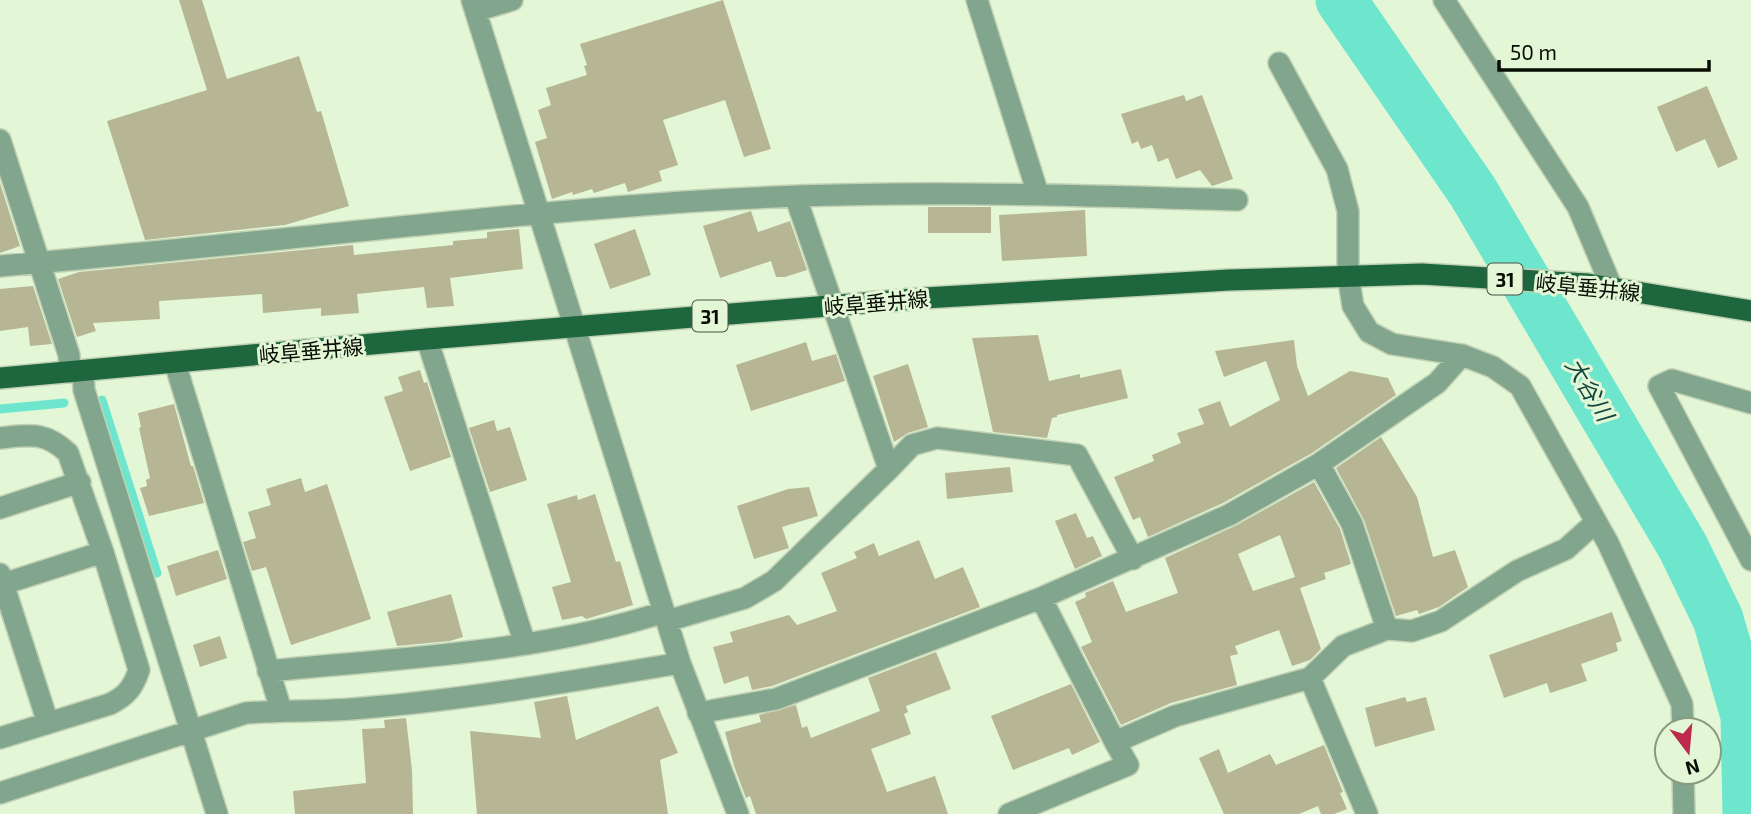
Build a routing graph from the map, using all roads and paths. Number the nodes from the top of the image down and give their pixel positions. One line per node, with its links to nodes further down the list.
1 (512, 0): 4 (street)
2 (977, 0): 7 (street)
3 (1444, 0): 14 (street)
4 (474, 6): 10 (street)
5 (1279, 63): 13 (street)
6 (0, 140): 11 (street)
7 (1038, 194): 8 (street); 9 (street)
8 (796, 198): 10 (street); 15 (street)
9 (1237, 200)
10 (539, 214): 11 (street); 17 (street)
11 (40, 262): 12 (street); 21 (street)
12 (0, 266)
13 (1348, 275): 14 (main road, 岐阜垂井線 / 31); 15 (main road, 岐阜垂井線 / 31); 19 (street)
14 (1612, 288): 16 (main road, 岐阜垂井線 / 31)
15 (833, 306): 17 (main road, 岐阜垂井線 / 31); 26 (street)
16 (1751, 311)
17 (574, 327): 18 (main road, 岐阜垂井線 / 31); 35 (street)
18 (427, 339): 20 (main road, 岐阜垂井線 / 31); 37 (street)
19 (1462, 355): 25 (street); 29 (street)
20 (176, 363): 21 (main road, 岐阜垂井線 / 31); 39 (street)
21 (76, 372): 22 (main road, 岐阜垂井線 / 31); 45 (street)
22 (0, 378)
23 (1751, 403): 32 (street)
24 (0, 438): 27 (street)
25 (1318, 464): 31 (street); 36 (street)
26 (889, 470): 31 (street); 35 (street)
27 (80, 482): 28 (street); 30 (street)
28 (0, 508)
29 (1597, 522): 36 (street); 43 (street)
30 (103, 552): 33 (street); 44 (street)
31 (1133, 559): 34 (street)
32 (1751, 560)
33 (1, 581): 44 (street)
34 (1041, 598): 42 (street); 47 (street)
35 (666, 616): 37 (street); 38 (street)
36 (1387, 629): 40 (street)
37 (525, 644): 39 (street)
38 (680, 663): 41 (street); 42 (street)
39 (268, 671): 41 (street)
40 (1310, 678): 47 (street); 53 (street)
41 (281, 710): 45 (street)
42 (698, 713): 51 (street)
43 (1682, 716)
44 (47, 723): 46 (street)
45 (192, 731): 49 (street); 50 (street)
46 (0, 738)
47 (1115, 742): 52 (street)
48 (1683, 786): 54 (street)
49 (0, 793)
50 (217, 814)
51 (738, 814)
52 (1009, 814)
53 (1367, 814)
54 (1684, 814)

